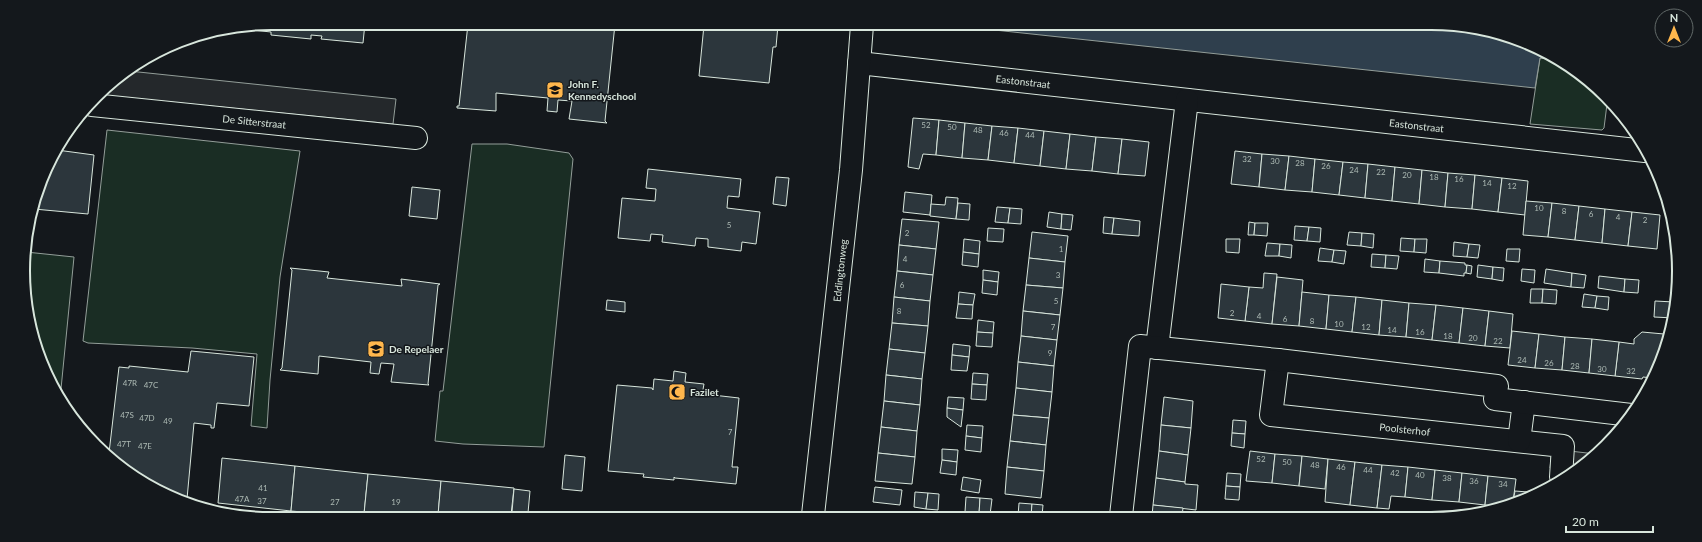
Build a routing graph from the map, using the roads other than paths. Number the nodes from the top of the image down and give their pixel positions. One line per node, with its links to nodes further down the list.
1 (862, 30): 2 (street, Eddingtonweg)
2 (859, 63): 3 (street, Eastonstraat); 13 (street, Eddingtonweg)
3 (1187, 100): 6 (street, Eastonstraat); 7 (street)
4 (97, 105): 5 (street, De Sitterstraat)
5 (416, 138)
6 (1640, 150)
7 (1157, 348): 8 (street); 14 (street)
8 (1278, 360): 9 (street); 11 (street, Poolsterhof)
9 (1524, 402): 10 (street); 11 (street)
10 (1625, 414)
11 (1519, 441): 12 (street, Poolsterhof)
12 (1562, 473)
13 (813, 512)
14 (1121, 512)

